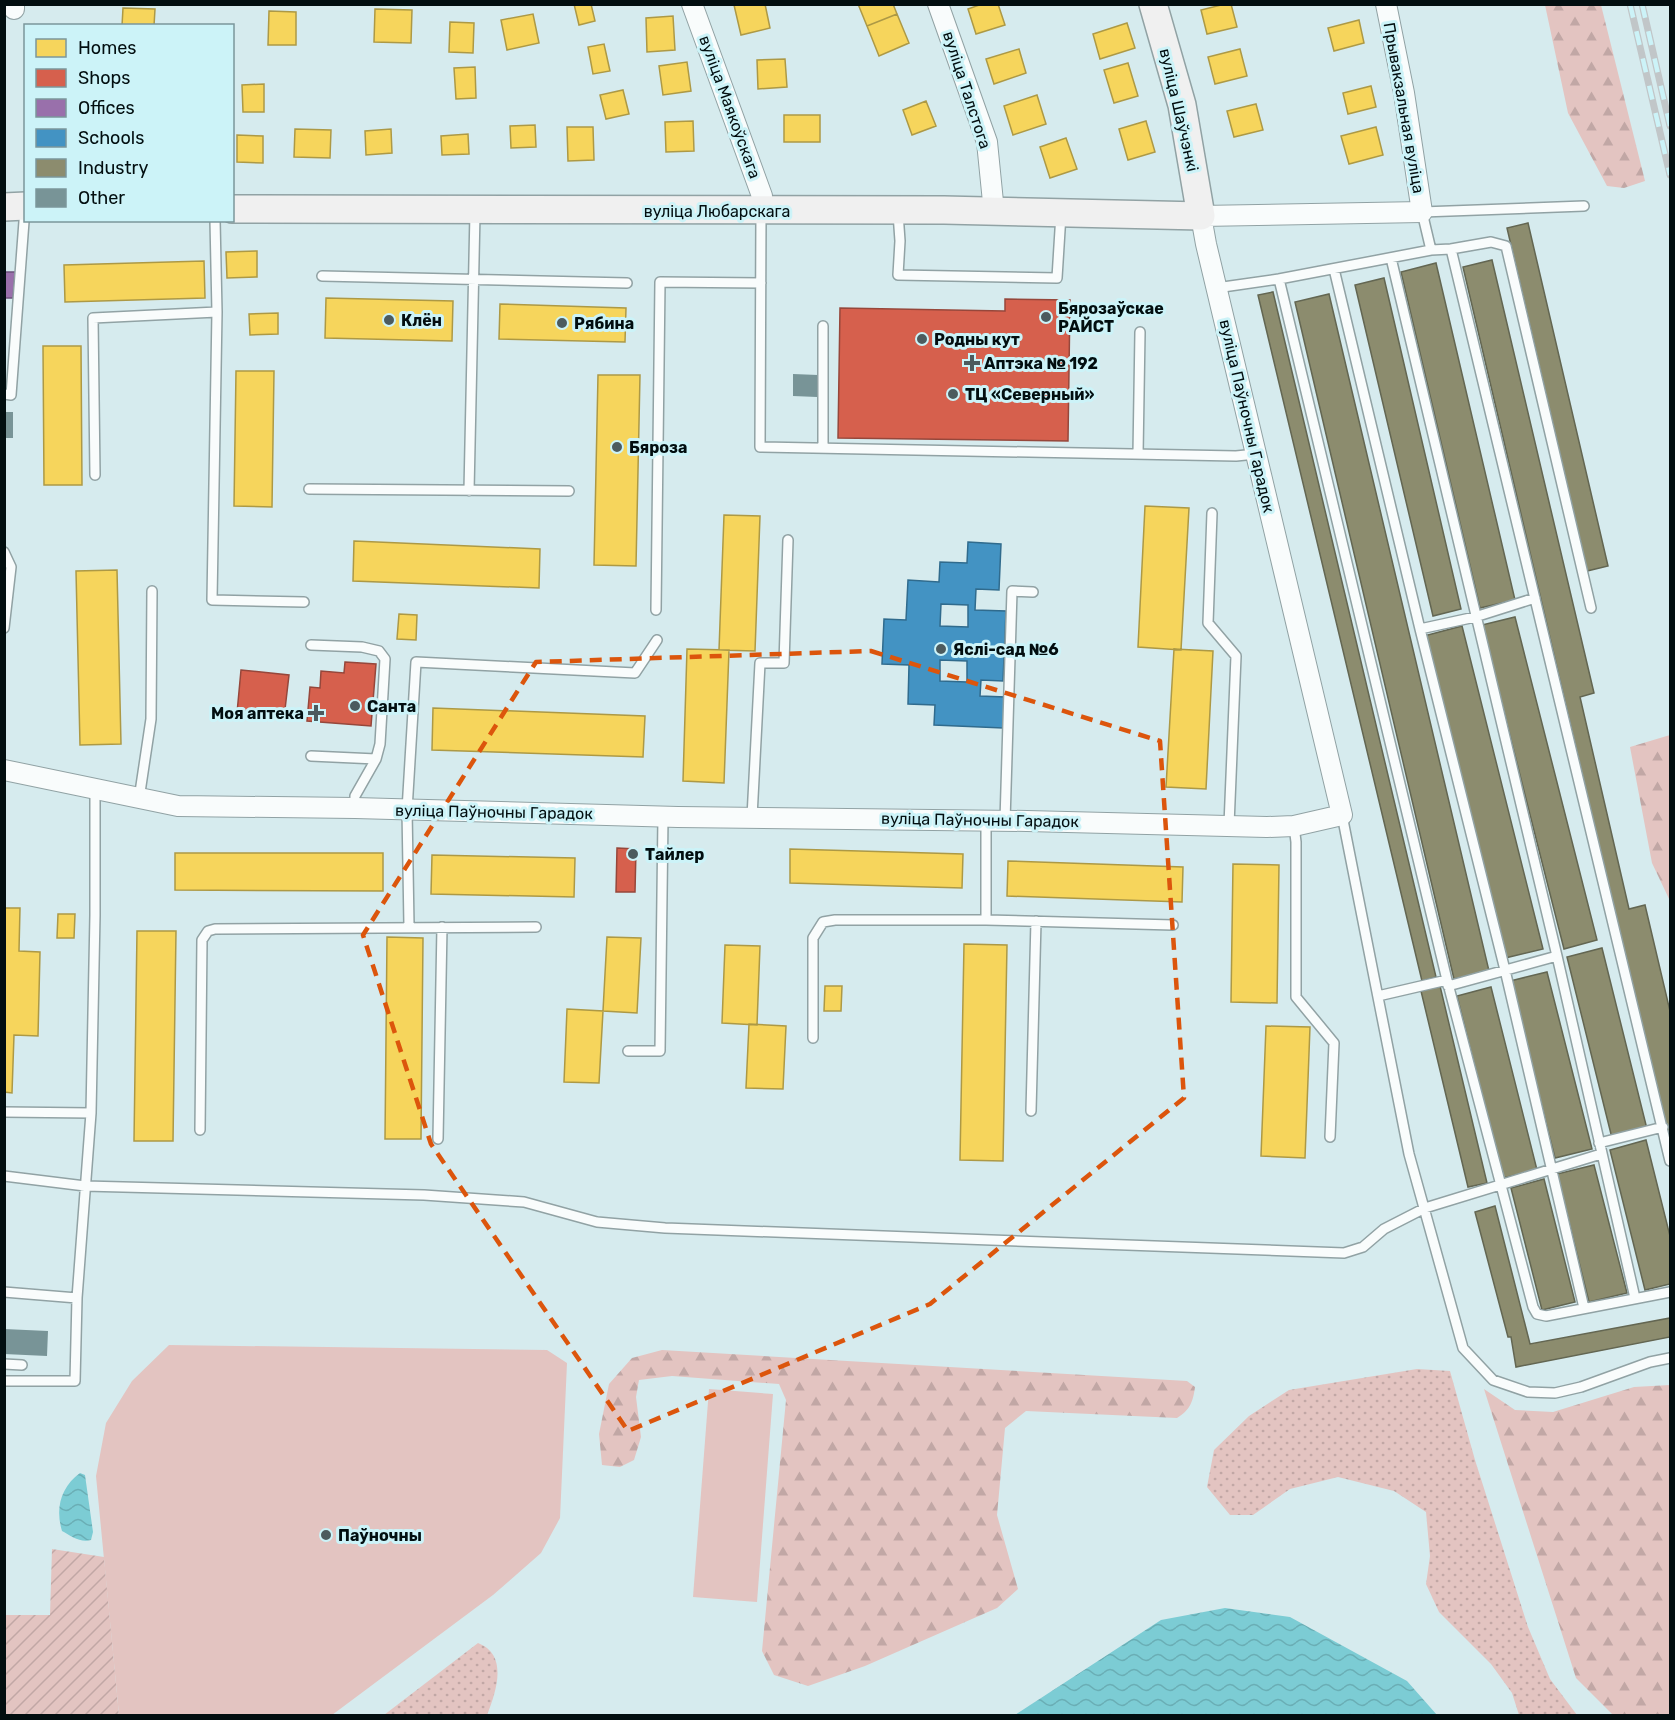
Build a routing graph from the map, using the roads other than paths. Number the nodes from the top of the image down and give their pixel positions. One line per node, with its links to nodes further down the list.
1 (692, 4): 11 (street, вуліца Маякоўскага)
2 (938, 4): 12 (street, вуліца Талстога)
3 (1153, 4): 15 (street, вуліца Шаўчэнкі)
4 (1386, 4): 13 (street, Прывакзальная вуліца)
5 (24, 206): 7 (street)
6 (1584, 206): 13 (lane)
7 (4, 207)
8 (234, 209): 10 (street, вуліца Любарскага)
9 (898, 210): 11 (street, вуліца Любарскага); 12 (street, вуліца Любарскага); 14 (lane)
10 (475, 211): 11 (street, вуліца Любарскага); 23 (lane)
11 (761, 211): 26 (lane)
12 (994, 212): 14 (street, вуліца Любарскага)
13 (1422, 212): 15 (street); 19 (lane)
14 (1061, 213): 15 (street, вуліца Любарскага)
15 (1201, 216): 27 (street, вуліца Паўночны Гарадок)
16 (24, 220): 31 (lane)
17 (215, 222): 28 (lane)
18 (1451, 249): 19 (lane); 44 (lane); 46 (lane)
19 (1431, 250): 20 (lane)
20 (1392, 258): 21 (lane); 48 (lane)
21 (1334, 269): 24 (lane); 50 (lane)
22 (322, 276): 23 (lane)
23 (473, 279): 25 (lane); 37 (lane)
24 (1279, 279): 27 (lane); 74 (lane)
25 (627, 283)
26 (761, 283): 32 (lane); 47 (lane)
27 (1216, 288): 34 (street, вуліца Паўночны Гарадок)
28 (217, 312): 35 (lane); 45 (lane)
29 (823, 326): 32 (lane)
30 (1140, 332): 33 (lane)
31 (4, 394)
32 (823, 448): 33 (lane)
33 (1138, 454): 34 (lane)
34 (1256, 454): 60 (street, вуліца Паўночны Гарадок)
35 (95, 475)
36 (309, 489): 37 (lane)
37 (469, 491): 38 (lane)
38 (569, 491)
39 (1212, 513): 64 (lane)
40 (788, 540): 62 (lane)
41 (4, 552): 49 (lane)
42 (152, 591): 57 (lane)
43 (1033, 592): 63 (lane)
44 (1535, 598): 48 (lane); 81 (lane)
45 (304, 602)
46 (1591, 608)
47 (656, 610)
48 (1475, 617): 50 (lane); 72 (lane)
49 (4, 628)
50 (1420, 629): 73 (lane)
51 (657, 640): 59 (lane)
52 (311, 645): 54 (lane)
53 (311, 756): 54 (lane)
54 (376, 759): 58 (lane)
55 (4, 770): 56 (street, вуліца Паўночны Гарадок)
56 (95, 789): 57 (street, вуліца Паўночны Гарадок); 80 (lane)
57 (139, 799): 58 (street, вуліца Паўночны Гарадок)
58 (355, 808): 59 (street, вуліца Паўночны Гарадок)
59 (407, 810): 61 (street, вуліца Паўночны Гарадок); 69 (lane)
60 (1342, 815): 65 (street, вуліца Паўночны Гарадок); 75 (lane)
61 (663, 817): 62 (street, вуліца Паўночны Гарадок); 77 (lane)
62 (752, 817): 63 (street, вуліца Паўночны Гарадок)
63 (996, 820): 64 (street, вуліца Паўночны Гарадок); 66 (lane)
64 (1229, 825): 65 (street, вуліца Паўночны Гарадок)
65 (1294, 826): 83 (lane)
66 (986, 920): 67 (lane); 76 (lane)
67 (1036, 921): 68 (lane); 78 (lane)
68 (1173, 925)
69 (409, 926): 70 (lane); 82 (lane)
70 (442, 927): 71 (lane); 84 (lane)
71 (536, 927)
72 (1557, 956): 73 (lane); 85 (lane)
73 (1505, 970): 74 (lane); 88 (lane)
74 (1448, 983): 75 (lane); 90 (lane)
75 (1378, 996): 92 (lane)
76 (813, 1038)
77 (628, 1051)
78 (1031, 1111)
79 (4, 1112): 80 (lane)
80 (91, 1113): 91 (lane)
81 (1663, 1127): 85 (lane); 87 (lane)
82 (200, 1130)
83 (1330, 1137)
84 (438, 1138)
85 (1599, 1143): 86 (lane)
86 (1601, 1154): 88 (lane); 96 (lane)
87 (1671, 1161)
88 (1551, 1169): 90 (lane); 97 (lane)
89 (4, 1176): 91 (lane)
90 (1500, 1184): 92 (lane); 97 (lane)
91 (85, 1186): 92 (lane); 95 (lane)
92 (1425, 1208): 98 (lane)
93 (4, 1292): 95 (lane)
94 (1671, 1292): 96 (lane)
95 (77, 1298): 101 (lane)
96 (1635, 1298): 97 (lane)
97 (1584, 1308)
98 (1671, 1358)
99 (4, 1364): 100 (lane)
100 (22, 1365)
101 (4, 1381)

